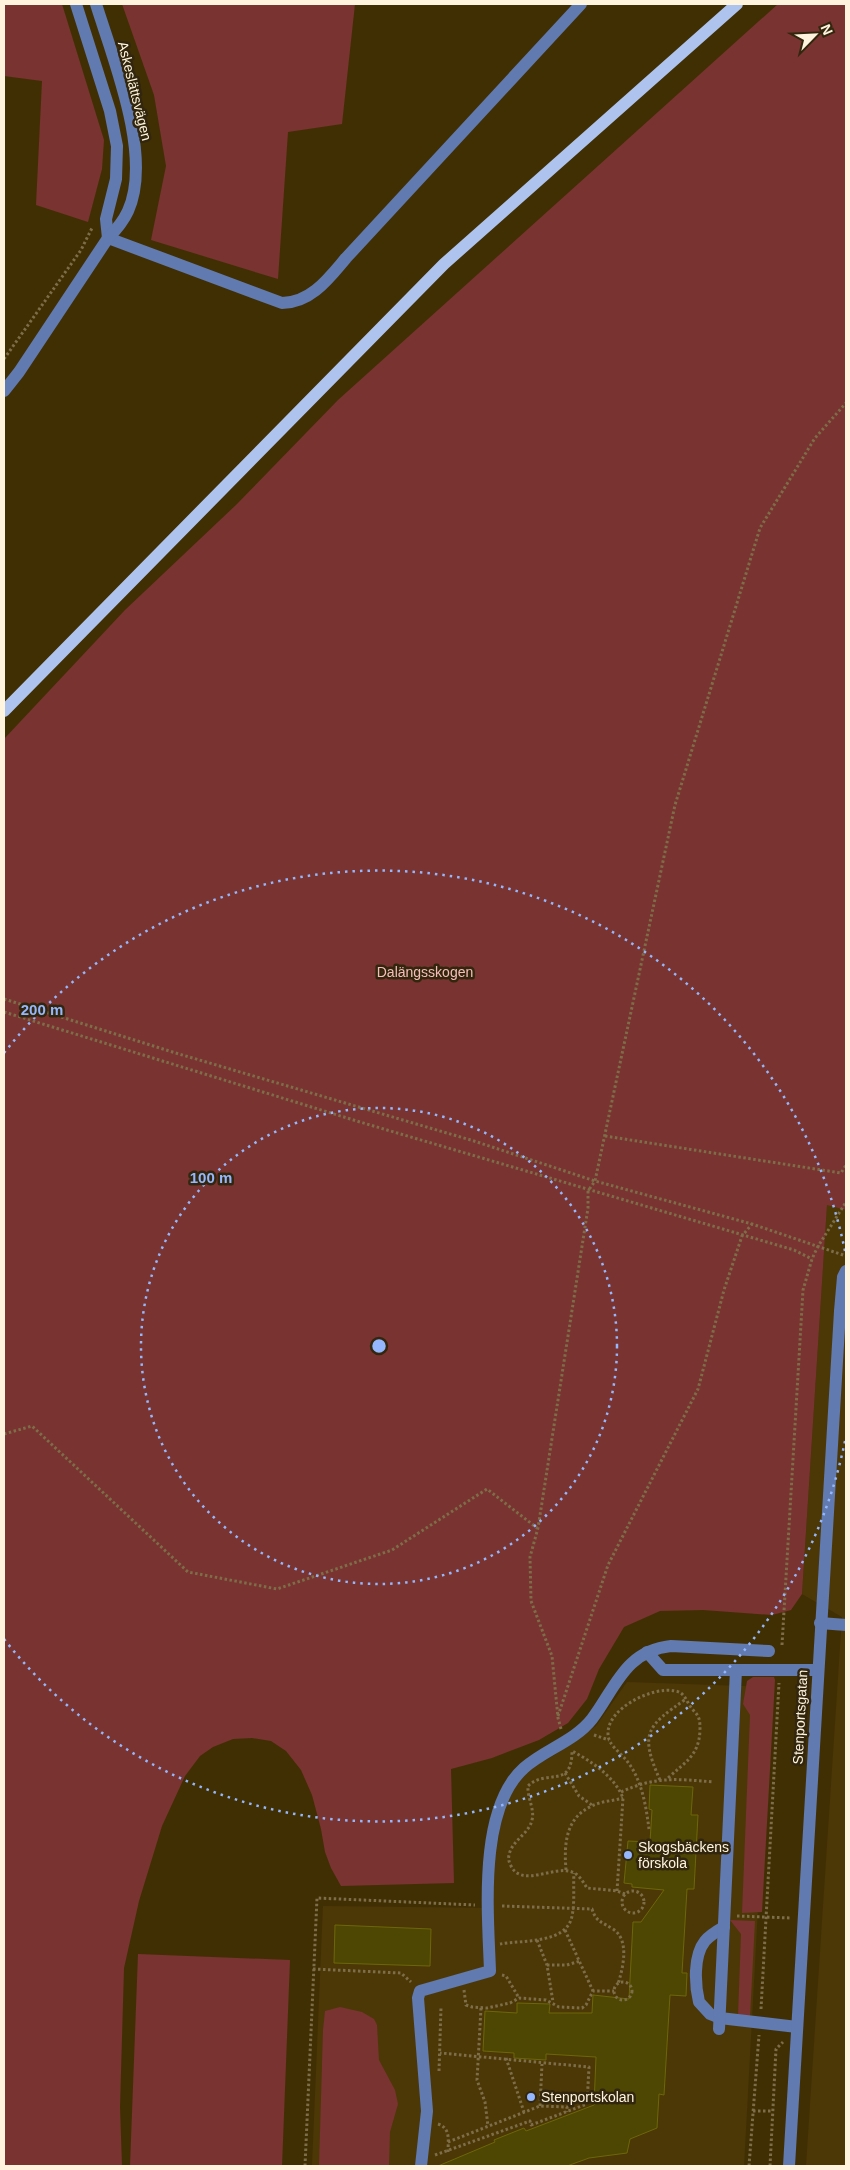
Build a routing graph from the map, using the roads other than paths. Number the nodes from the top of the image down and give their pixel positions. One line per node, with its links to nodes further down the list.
1 (76, 4): 5 (street, Askeslättsvägen)
2 (96, 4): 5 (street, Askeslättsvägen)
3 (581, 4): 5 (street)
4 (737, 4): 7 (main road)
5 (108, 238): 6 (street, Askeslättsvägen)
6 (4, 391)
7 (4, 711)
8 (846, 1271): 9 (street, Stenportsgatan)
9 (820, 1623): 10 (street); 14 (street, Stenportsgatan)
10 (846, 1625)
11 (769, 1651): 12 (street)
12 (647, 1652): 13 (street); 18 (street)
13 (736, 1670): 14 (street); 15 (street)
14 (818, 1670): 17 (street, Stenportsgatan)
15 (724, 1921): 16 (street); 16 (street)
16 (719, 2023): 17 (street)
17 (797, 2027): 19 (street, Stenportsgatan)
18 (422, 2162)
19 (789, 2166)

